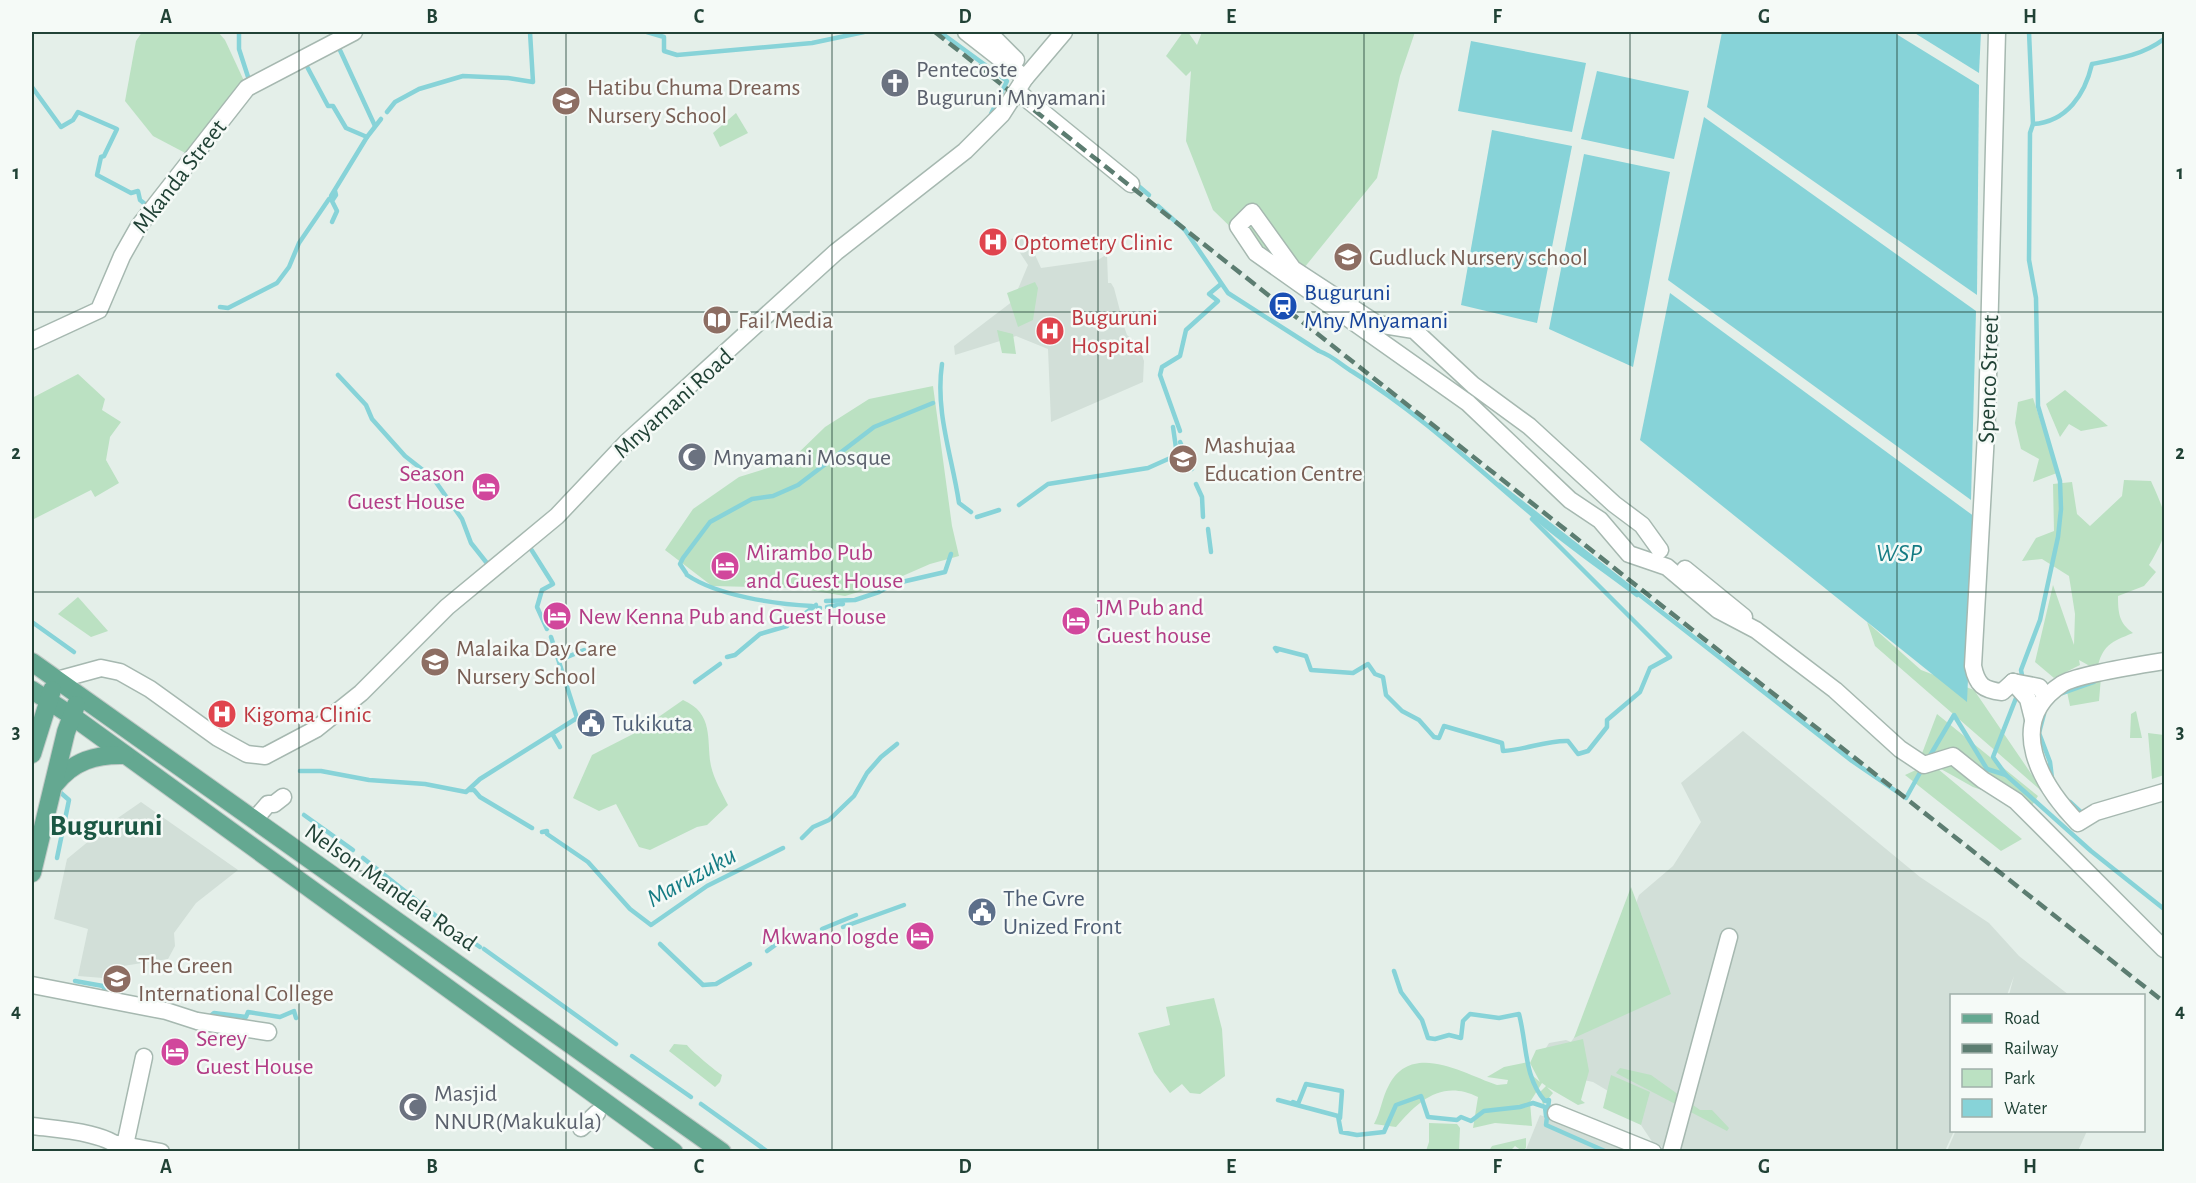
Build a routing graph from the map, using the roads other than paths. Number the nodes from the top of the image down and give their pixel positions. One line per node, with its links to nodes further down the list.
1 (354, 32): 8 (street, Mkanda Street)
2 (966, 32): 6 (street)
3 (988, 32): 6 (street)
4 (1064, 32): 6 (street, Mnyamani Road)
5 (1997, 32): 16 (street, Spenco Street)
6 (1024, 81): 7 (street); 14 (street, Mnyamani Road)
7 (1131, 184)
8 (32, 342)
9 (1600, 520): 10 (street); 10 (street); 11 (street)
10 (1660, 549): 11 (street)
11 (1756, 630): 30 (street)
12 (2164, 661): 19 (street)
13 (32, 662): 15 (main road, Nelson Mandela Road)
14 (85, 672): 15 (street); 17 (street)
15 (57, 680): 17 (main road, Nelson Mandela Road); 18 (main road)
16 (2013, 682): 19 (street); 21 (street)
17 (80, 695): 20 (main road); 27 (main road, Nelson Mandela Road)
18 (39, 696): 20 (main road, Nelson Mandela Road); 22 (main road)
19 (2046, 696): 21 (street)
20 (72, 716): 23 (main road, Nelson Mandela Road); 24 (main road)
21 (2033, 719): 25 (street)
22 (32, 754)
23 (125, 755): 24 (main road); 40 (main road, Nelson Mandela Road)
24 (52, 788): 28 (main road)
25 (2164, 792)
26 (283, 797): 27 (street)
27 (255, 819): 41 (main road, Nelson Mandela Road)
28 (32, 873)
29 (1729, 937): 43 (street)
30 (2164, 949)
31 (32, 985): 32 (street)
32 (268, 1032)
33 (144, 1057): 38 (street)
34 (597, 1113): 37 (street)
35 (1556, 1113): 42 (street)
36 (32, 1126): 38 (street)
37 (580, 1128)
38 (122, 1147): 39 (street)
39 (161, 1152)
40 (674, 1152)
41 (722, 1152)
42 (1653, 1152)
43 (1671, 1152)

